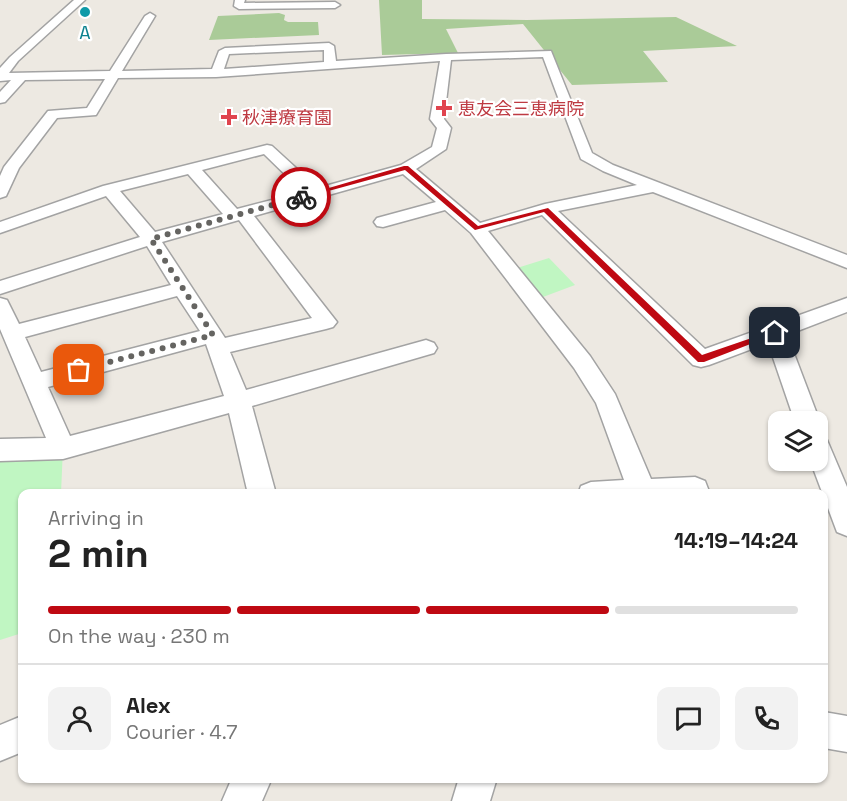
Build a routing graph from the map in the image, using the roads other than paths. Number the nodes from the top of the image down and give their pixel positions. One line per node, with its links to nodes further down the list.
1 (80, 0): 10 (street)
2 (240, 0): 4 (street)
3 (346, 0): 4 (street)
4 (335, 5): 5 (street)
5 (325, 15)
6 (150, 16): 12 (street)
7 (446, 57): 8 (street); 16 (street); 17 (street)
8 (330, 65): 9 (street); 9 (street)
9 (216, 73): 12 (street)
10 (0, 76): 11 (street)
11 (22, 76): 12 (street); 13 (street)
12 (114, 76): 14 (street)
13 (0, 99)
14 (6, 167): 19 (street)
15 (192, 168): 18 (street); 20 (street); 23 (street)
16 (406, 168): 20 (street); 21 (street)
17 (657, 186): 22 (street); 28 (street)
18 (110, 189): 25 (street); 27 (street)
19 (0, 193)
20 (314, 193): 23 (street)
21 (448, 204): 24 (street); 26 (street)
22 (545, 210): 26 (street); 34 (street)
23 (239, 214): 27 (street); 35 (street)
24 (383, 222)
25 (0, 228)
26 (477, 229): 44 (street)
27 (151, 239): 29 (street); 30 (street)
28 (847, 262)
29 (0, 288)
30 (182, 288): 33 (street); 35 (street)
31 (0, 305): 33 (street)
32 (847, 305): 34 (street)
33 (13, 333): 37 (street)
34 (775, 333): 39 (street)
35 (215, 341): 37 (street); 38 (street)
36 (426, 348): 38 (street)
37 (34, 382): 40 (street)
38 (237, 401): 40 (street); 43 (street)
39 (804, 411)
40 (63, 448): 41 (street)
41 (0, 450)
42 (827, 471): 45 (street)
43 (261, 489)
44 (641, 489)
45 (847, 523)
46 (828, 731): 47 (street)
47 (847, 734)
48 (18, 736): 49 (street)
49 (0, 744)
50 (250, 783): 52 (street)
51 (476, 783): 53 (street)
52 (241, 801)
53 (471, 801)

